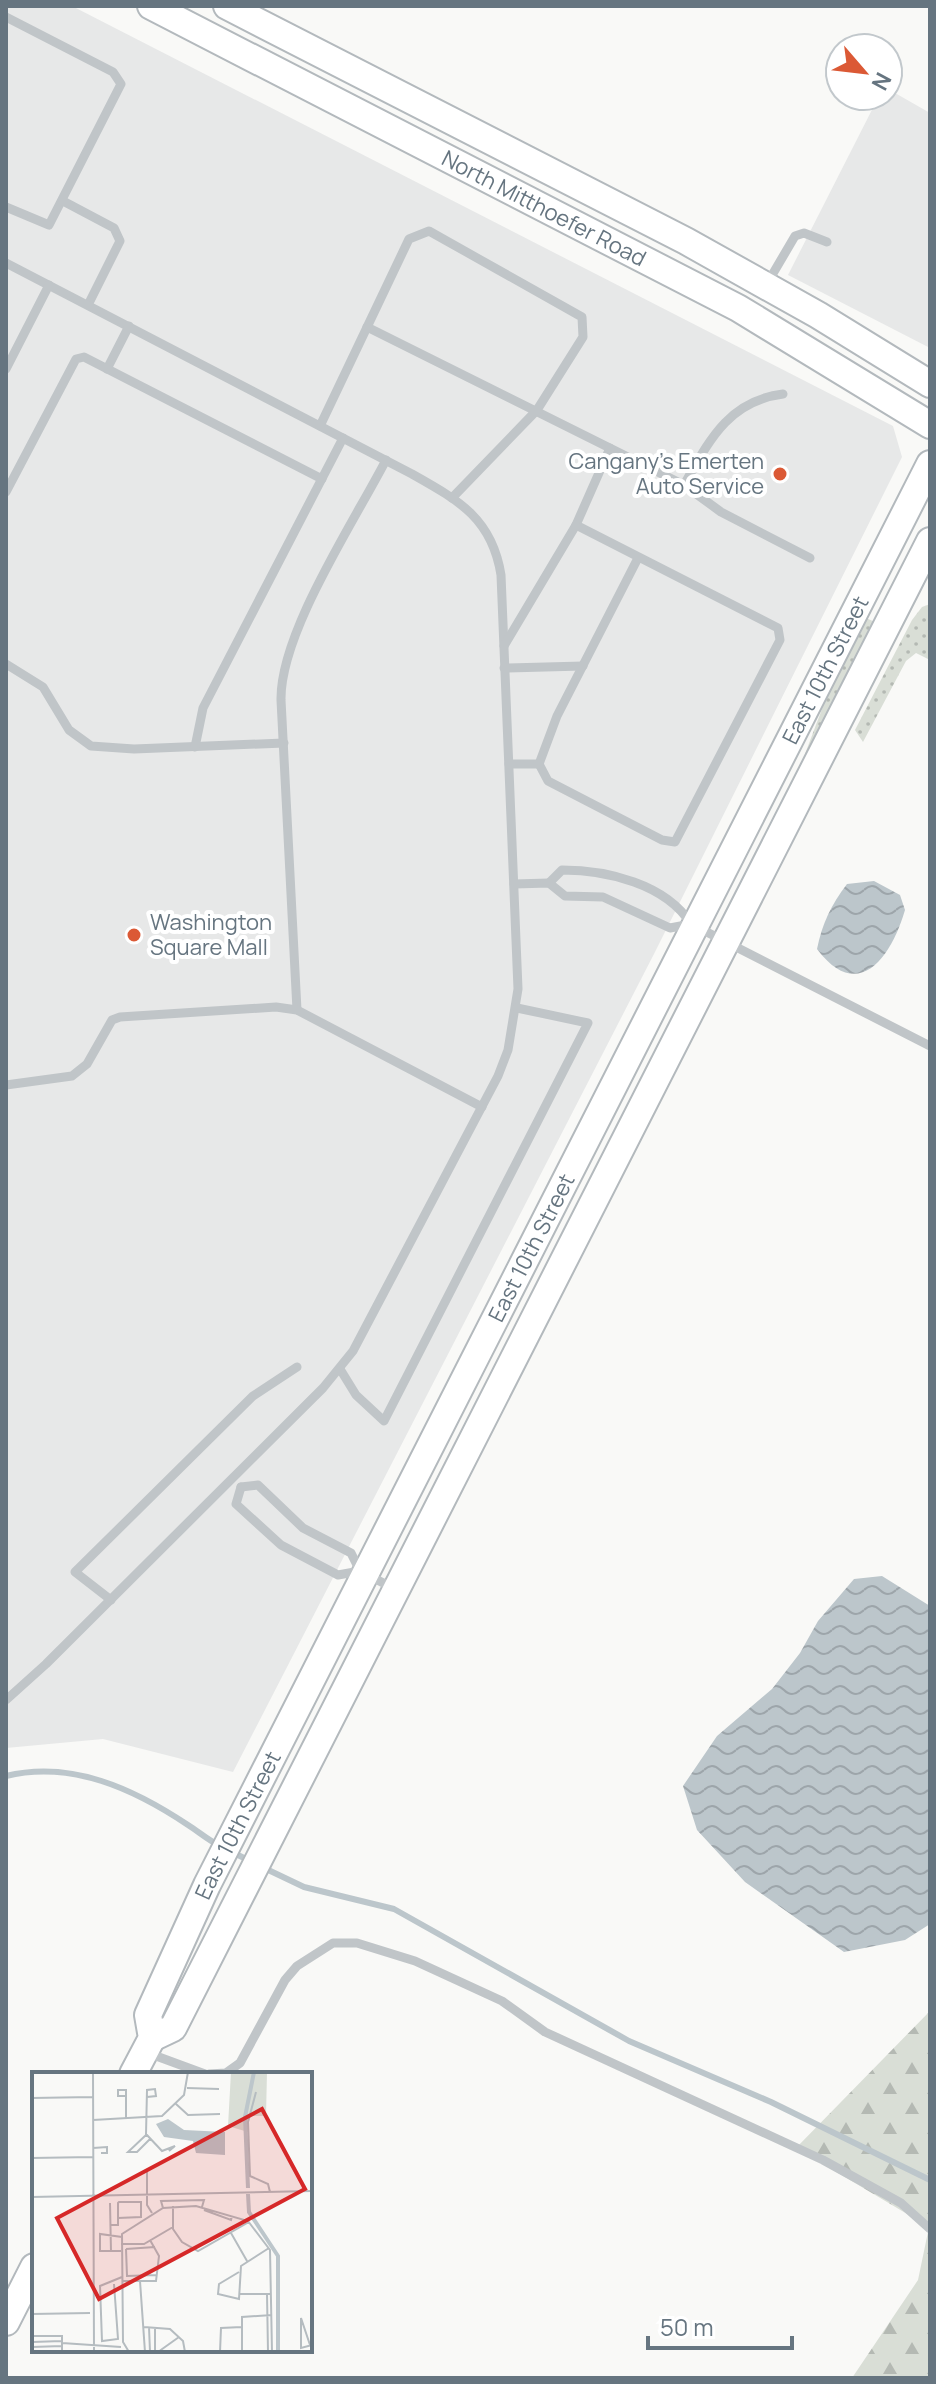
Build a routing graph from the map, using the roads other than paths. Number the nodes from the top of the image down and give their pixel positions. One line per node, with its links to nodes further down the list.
1 (151, 6): 8 (main road, North Mitthoefer Road)
2 (227, 6): 10 (main road, North Mitthoefer Road)
3 (6, 17): 4 (lane)
4 (63, 201): 5 (lane); 11 (lane)
5 (6, 207)
6 (827, 242): 10 (lane)
7 (6, 263): 9 (lane)
8 (658, 267): 10 (main road); 21 (main road, North Mitthoefer Road)
9 (49, 285): 11 (lane); 16 (lane)
10 (767, 285): 18 (main road, North Mitthoefer Road)
11 (88, 305): 12 (lane)
12 (129, 326): 15 (lane); 17 (lane)
13 (367, 327): 20 (lane); 20 (lane); 22 (lane)
14 (206, 352): 15 (lane)
15 (200, 363): 22 (lane)
16 (6, 369)
17 (107, 369): 27 (lane); 29 (lane)
18 (930, 384)
19 (783, 394): 28 (lane)
20 (537, 410): 24 (lane); 30 (lane)
21 (930, 425)
22 (320, 426): 23 (lane)
23 (343, 438): 25 (lane); 27 (lane)
24 (610, 448): 28 (lane); 31 (lane)
25 (386, 460): 30 (lane); 39 (lane)
26 (930, 464): 45 (main road, East 10th Street)
27 (322, 479): 40 (lane)
28 (684, 485): 34 (lane)
29 (6, 492)
30 (452, 498): 35 (lane)
31 (576, 525): 33 (lane); 35 (lane)
32 (930, 541): 46 (main road, East 10th Street)
33 (638, 558): 37 (lane); 42 (lane)
34 (810, 558)
35 (504, 646): 38 (lane)
36 (6, 664): 40 (lane)
37 (583, 666): 38 (lane); 42 (lane)
38 (504, 668): 41 (lane)
39 (284, 743): 40 (lane); 48 (lane)
40 (195, 747)
41 (509, 764): 42 (lane); 44 (lane)
42 (539, 764)
43 (549, 883): 44 (lane); 45 (lane); 45 (lane)
44 (514, 884): 47 (lane)
45 (694, 925): 46 (lane); 56 (main road, East 10th Street)
46 (726, 942): 49 (lane); 57 (main road, East 10th Street)
47 (517, 1008): 51 (lane); 53 (lane)
48 (297, 1010): 50 (lane); 51 (lane)
49 (930, 1046)
50 (6, 1085)
51 (482, 1107): 53 (lane)
52 (297, 1367): 58 (lane)
53 (340, 1369): 54 (lane)
54 (232, 1478): 55 (lane); 58 (lane)
55 (241, 1487): 56 (lane); 56 (lane)
56 (363, 1572): 57 (lane); 60 (main road, East 10th Street)
57 (396, 1589): 60 (main road, East 10th Street)
58 (111, 1600): 59 (lane)
59 (6, 1700)
60 (143, 2054): 61 (lane)
61 (201, 2072)
62 (227, 2072): 63 (lane)
63 (930, 2229)
64 (32, 2271): 65 (main road)
65 (6, 2322)

